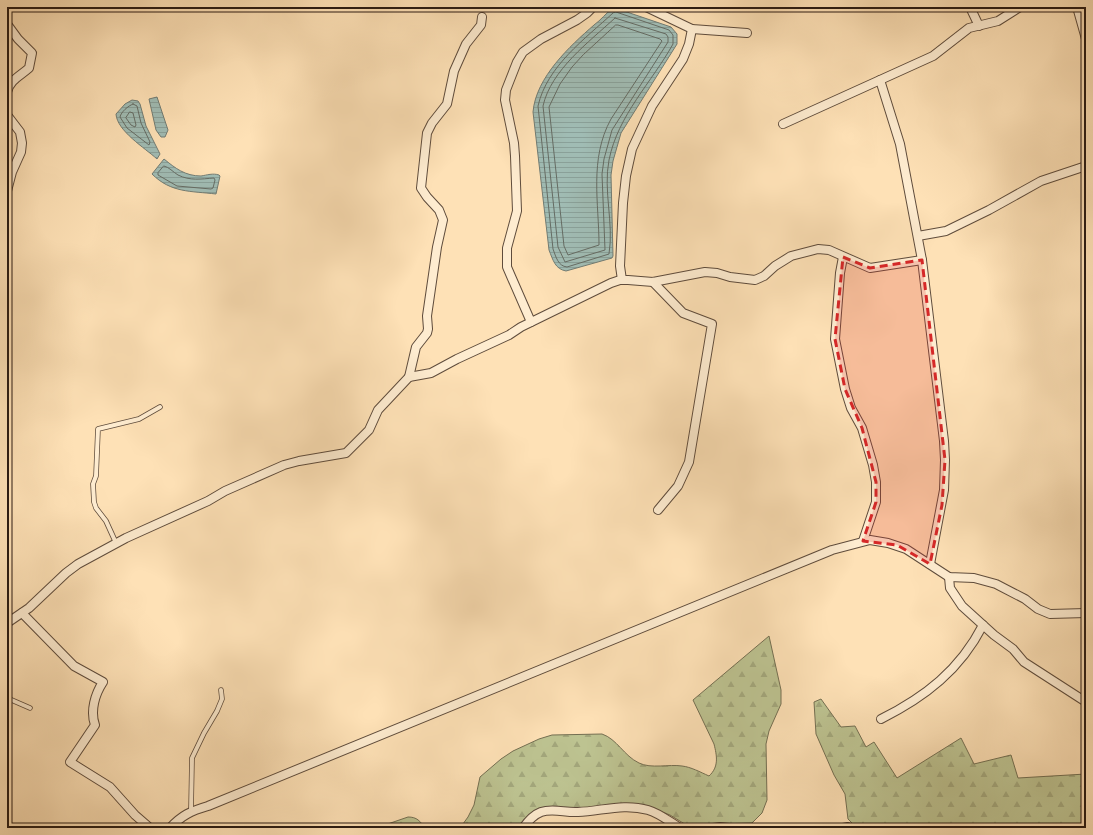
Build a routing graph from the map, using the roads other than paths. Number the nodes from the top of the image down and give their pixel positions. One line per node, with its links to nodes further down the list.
1 (593, 7): 23 (street)
2 (646, 7): 9 (street)
3 (970, 7): 8 (street)
4 (1020, 7): 8 (street)
5 (1077, 7): 11 (street)
6 (482, 17): 24 (street)
7 (7, 24): 13 (street)
8 (979, 26): 12 (street)
9 (692, 29): 10 (street); 21 (street)
10 (747, 33)
11 (1086, 39)
12 (880, 80): 15 (street); 18 (street)
13 (7, 92)
14 (7, 115): 17 (street)
15 (783, 124)
16 (1086, 166): 18 (street)
17 (7, 191)
18 (918, 236): 20 (street)
19 (843, 257): 20 (street); 22 (street); 27 (street)
20 (922, 260): 29 (street)
21 (622, 280): 22 (street); 23 (street)
22 (654, 282): 26 (street)
23 (532, 322): 24 (street)
24 (409, 377): 28 (street)
25 (160, 407): 28 (lane)
26 (658, 510)
27 (863, 541): 29 (street); 40 (street)
28 (116, 543): 31 (street)
29 (930, 564): 30 (street)
30 (949, 577): 32 (street); 34 (street)
31 (22, 613): 33 (street); 41 (street)
32 (1086, 613)
33 (7, 623)
34 (983, 625): 37 (street); 39 (street)
35 (221, 690): 40 (lane)
36 (7, 698): 38 (lane)
37 (1086, 702)
38 (30, 708)
39 (881, 719)
40 (191, 811): 42 (street)
41 (150, 828)
42 (170, 828)
43 (523, 828): 44 (street)
44 (680, 828)
45 (713, 828): 46 (street)
46 (730, 828)

